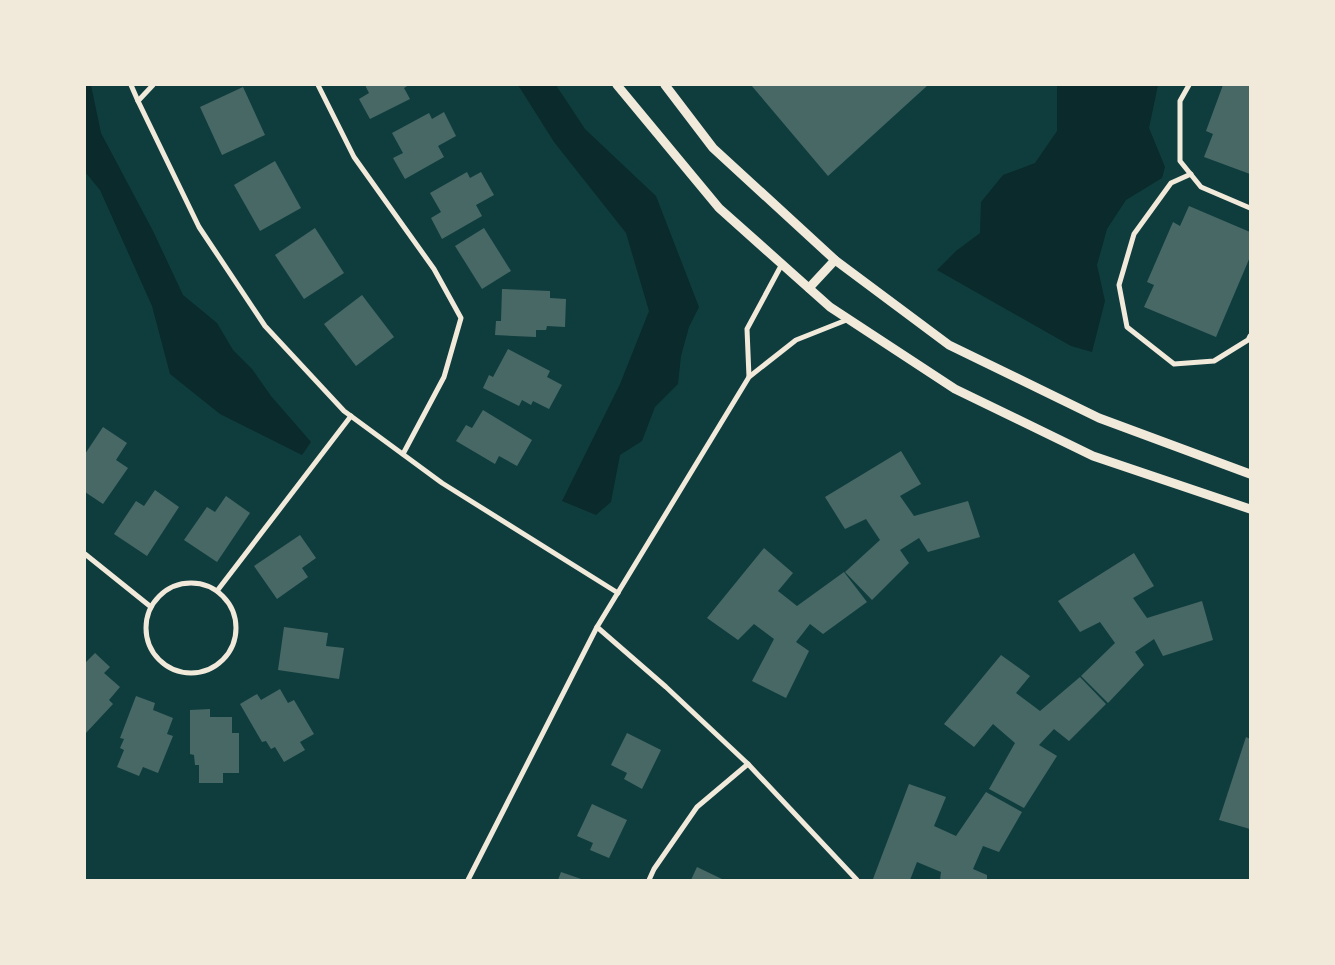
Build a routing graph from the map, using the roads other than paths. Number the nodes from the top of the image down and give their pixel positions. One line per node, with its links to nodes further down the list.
1 (131, 85): 7 (street)
2 (152, 85): 7 (street)
3 (318, 85): 17 (street)
4 (616, 85): 11 (street)
5 (665, 85): 10 (street)
6 (1189, 85): 8 (street)
7 (138, 101): 16 (street)
8 (1191, 174): 9 (street); 14 (street)
9 (1250, 208)
10 (835, 260): 12 (street); 18 (street)
11 (782, 264): 12 (street); 15 (street)
12 (809, 288): 13 (street)
13 (850, 319): 15 (street); 19 (street)
14 (1250, 336)
15 (749, 376): 22 (street)
16 (351, 416): 17 (street); 21 (street)
17 (403, 454): 22 (street)
18 (1250, 474)
19 (1250, 509)
20 (85, 554): 23 (street)
21 (218, 590): 23 (street); 23 (street)
22 (618, 593): 24 (street)
23 (151, 607)
24 (597, 628): 25 (street); 26 (street)
25 (748, 764): 27 (street); 28 (street)
26 (468, 880)
27 (648, 880)
28 (857, 880)

